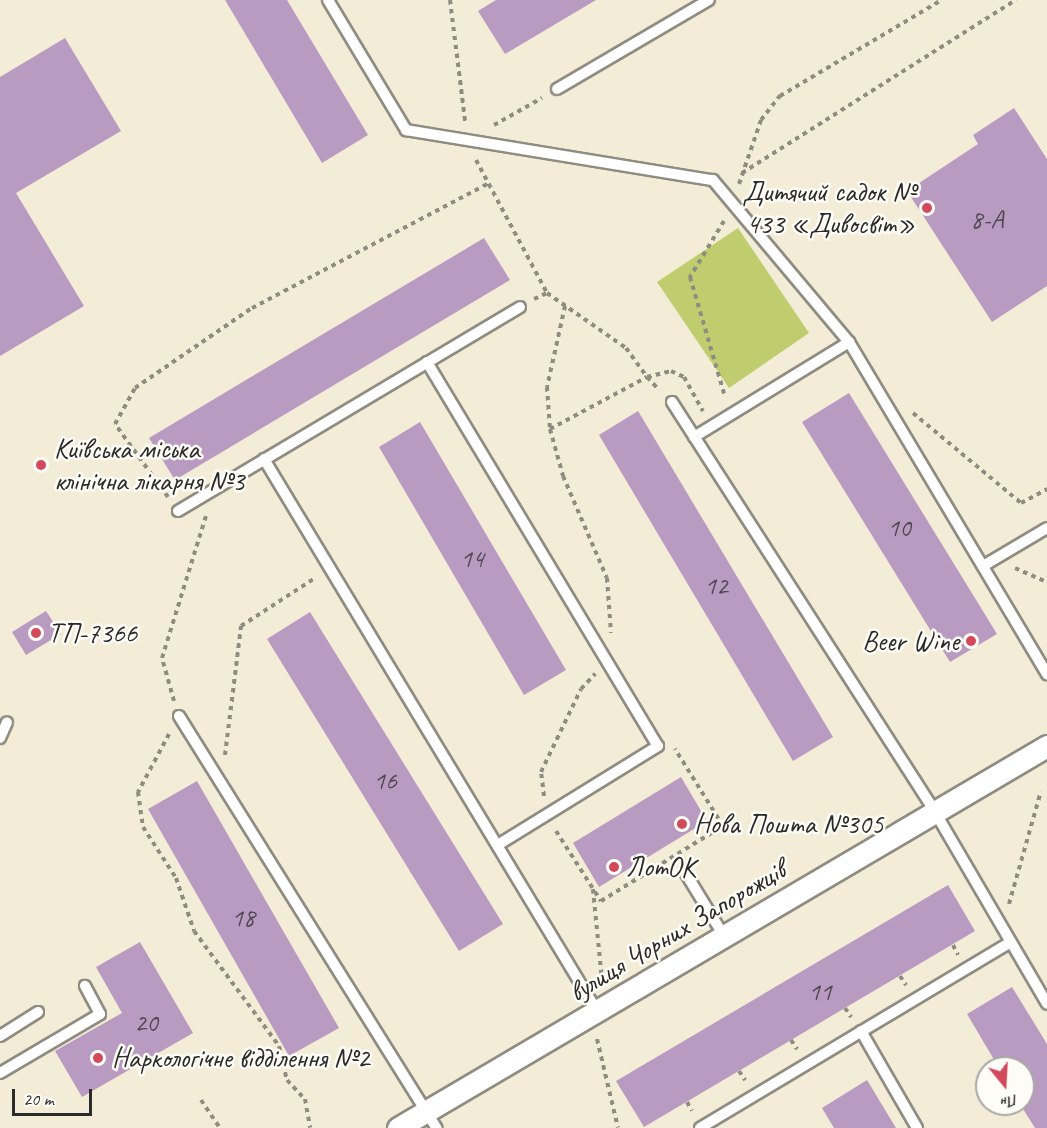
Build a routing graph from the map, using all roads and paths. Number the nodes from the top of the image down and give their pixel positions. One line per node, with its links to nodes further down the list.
1 (328, 0): 7 (lane)
2 (450, 0): 7 (path)
3 (709, 0): 6 (lane)
4 (942, 0): 8 (path)
5 (1016, 0): 8 (path)
6 (557, 89): 7 (path)
7 (467, 140): 9 (path); 10 (lane)
8 (741, 174): 10 (path)
9 (487, 184): 11 (path); 25 (path)
10 (734, 205): 13 (lane); 18 (path)
11 (565, 306): 15 (path); 20 (path)
12 (520, 307): 14 (lane)
13 (849, 342): 16 (lane); 18 (lane)
14 (427, 362): 22 (lane); 31 (lane)
15 (646, 377): 19 (path); 20 (path)
16 (882, 396): 24 (path); 28 (lane)
17 (672, 402): 21 (lane)
18 (731, 415): 19 (lane)
19 (712, 426): 21 (lane)
20 (550, 429): 31 (path)
21 (694, 437): 41 (lane)
22 (264, 459): 23 (lane); 29 (lane)
23 (214, 489): 25 (lane); 34 (path)
24 (1047, 489)
25 (178, 511)
26 (1047, 528): 27 (lane)
27 (994, 560): 28 (lane); 30 (path)
28 (983, 566): 33 (lane)
29 (331, 568): 39 (path); 43 (lane)
30 (1047, 582)
31 (598, 650): 32 (lane)
32 (606, 662): 37 (lane); 42 (path)
33 (1047, 674)
34 (179, 718): 39 (lane); 61 (path)
35 (7, 722): 36 (lane)
36 (0, 738)
37 (658, 746): 42 (lane); 45 (path)
38 (1047, 746): 41 (street, вулиця Чорних Запорожців)
39 (221, 784): 58 (lane)
40 (1041, 791): 46 (path)
41 (934, 812): 46 (lane); 47 (street, вулиця Чорних Запорожців)
42 (546, 815): 43 (lane); 45 (path)
43 (498, 845): 50 (lane)
44 (686, 874): 47 (lane)
45 (593, 888): 50 (path)
46 (1003, 928): 48 (lane)
47 (724, 936): 50 (street, вулиця Чорних Запорожців)
48 (1011, 942): 51 (lane); 53 (lane)
49 (85, 986): 56 (lane)
50 (600, 1001): 58 (street, вулиця Чорних Запорожців)
51 (1047, 1004)
52 (38, 1012): 54 (lane)
53 (861, 1031): 59 (lane); 64 (lane)
54 (0, 1036)
55 (596, 1051): 63 (path)
56 (0, 1073)
57 (201, 1100): 60 (path)
58 (431, 1120): 62 (street, вулиця Чорних Запорожців)
59 (707, 1126)
60 (220, 1128)
61 (310, 1128)
62 (398, 1128)
63 (618, 1128)
64 (917, 1128)

